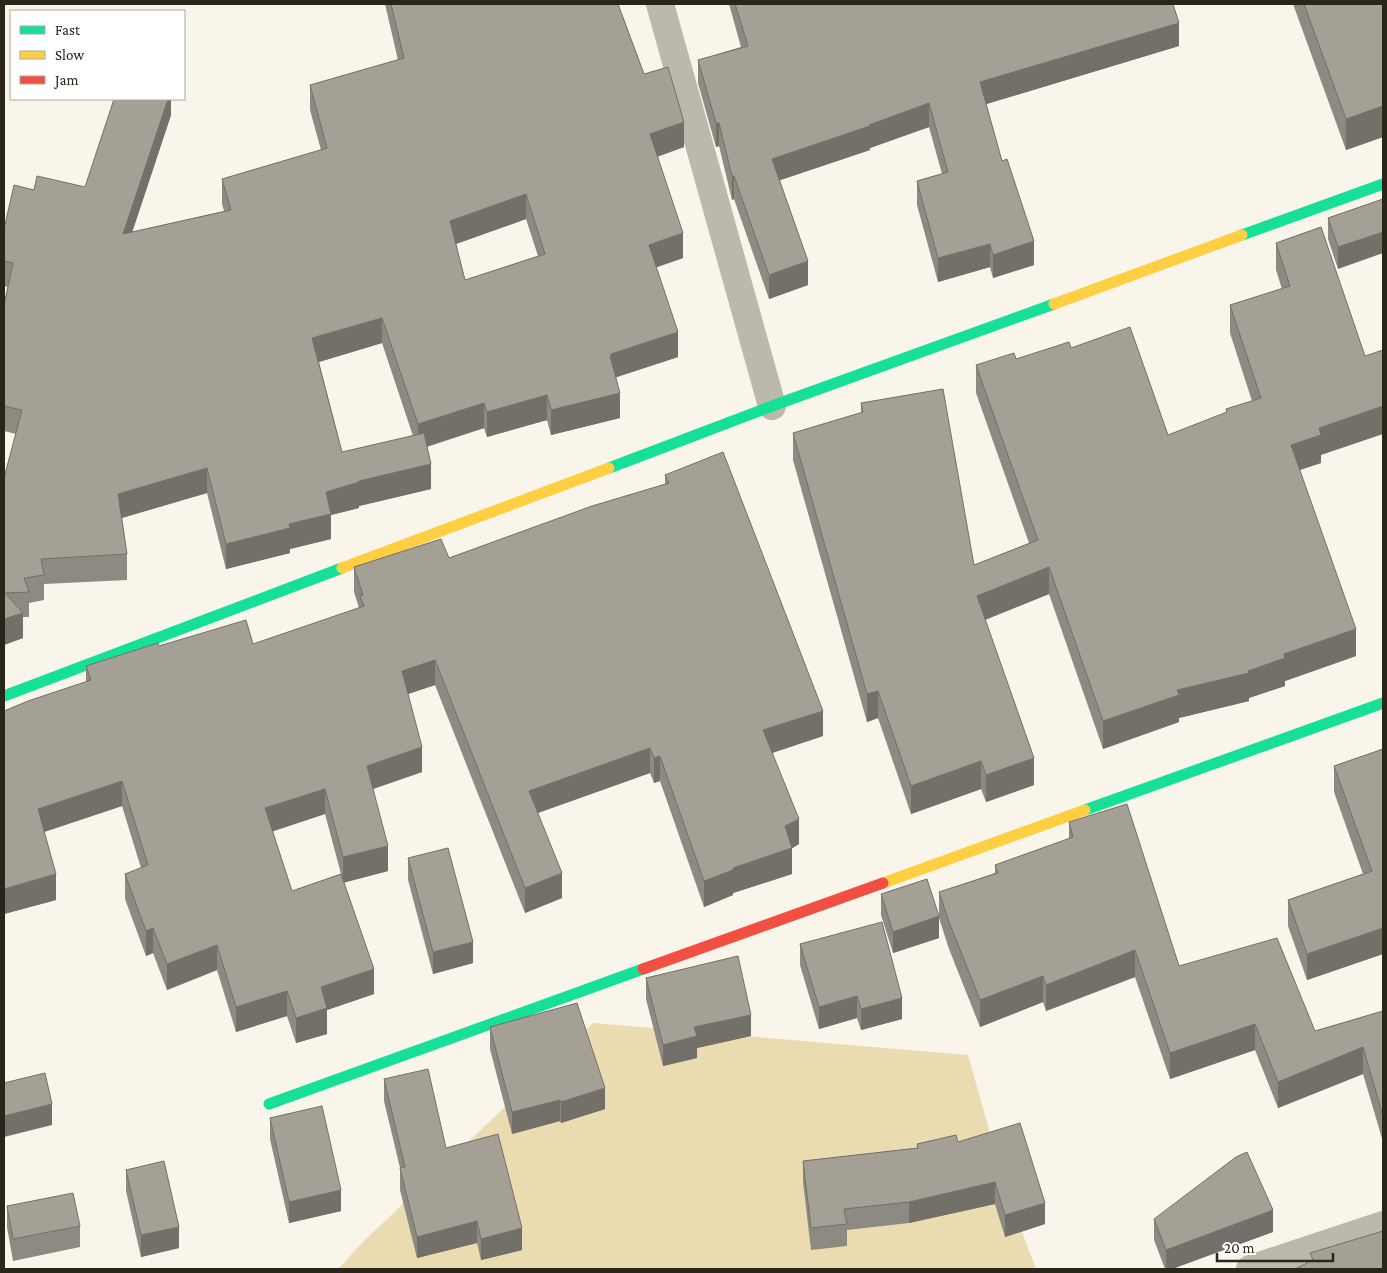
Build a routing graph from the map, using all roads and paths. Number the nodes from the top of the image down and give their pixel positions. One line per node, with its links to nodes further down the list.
1 (660, 4): 3 (street)
2 (1383, 184): 3 (street)
3 (772, 406): 4 (street)
4 (4, 696)
5 (1383, 704): 6 (street)
6 (269, 1104)
7 (1383, 1225): 8 (street)
8 (1250, 1269)

